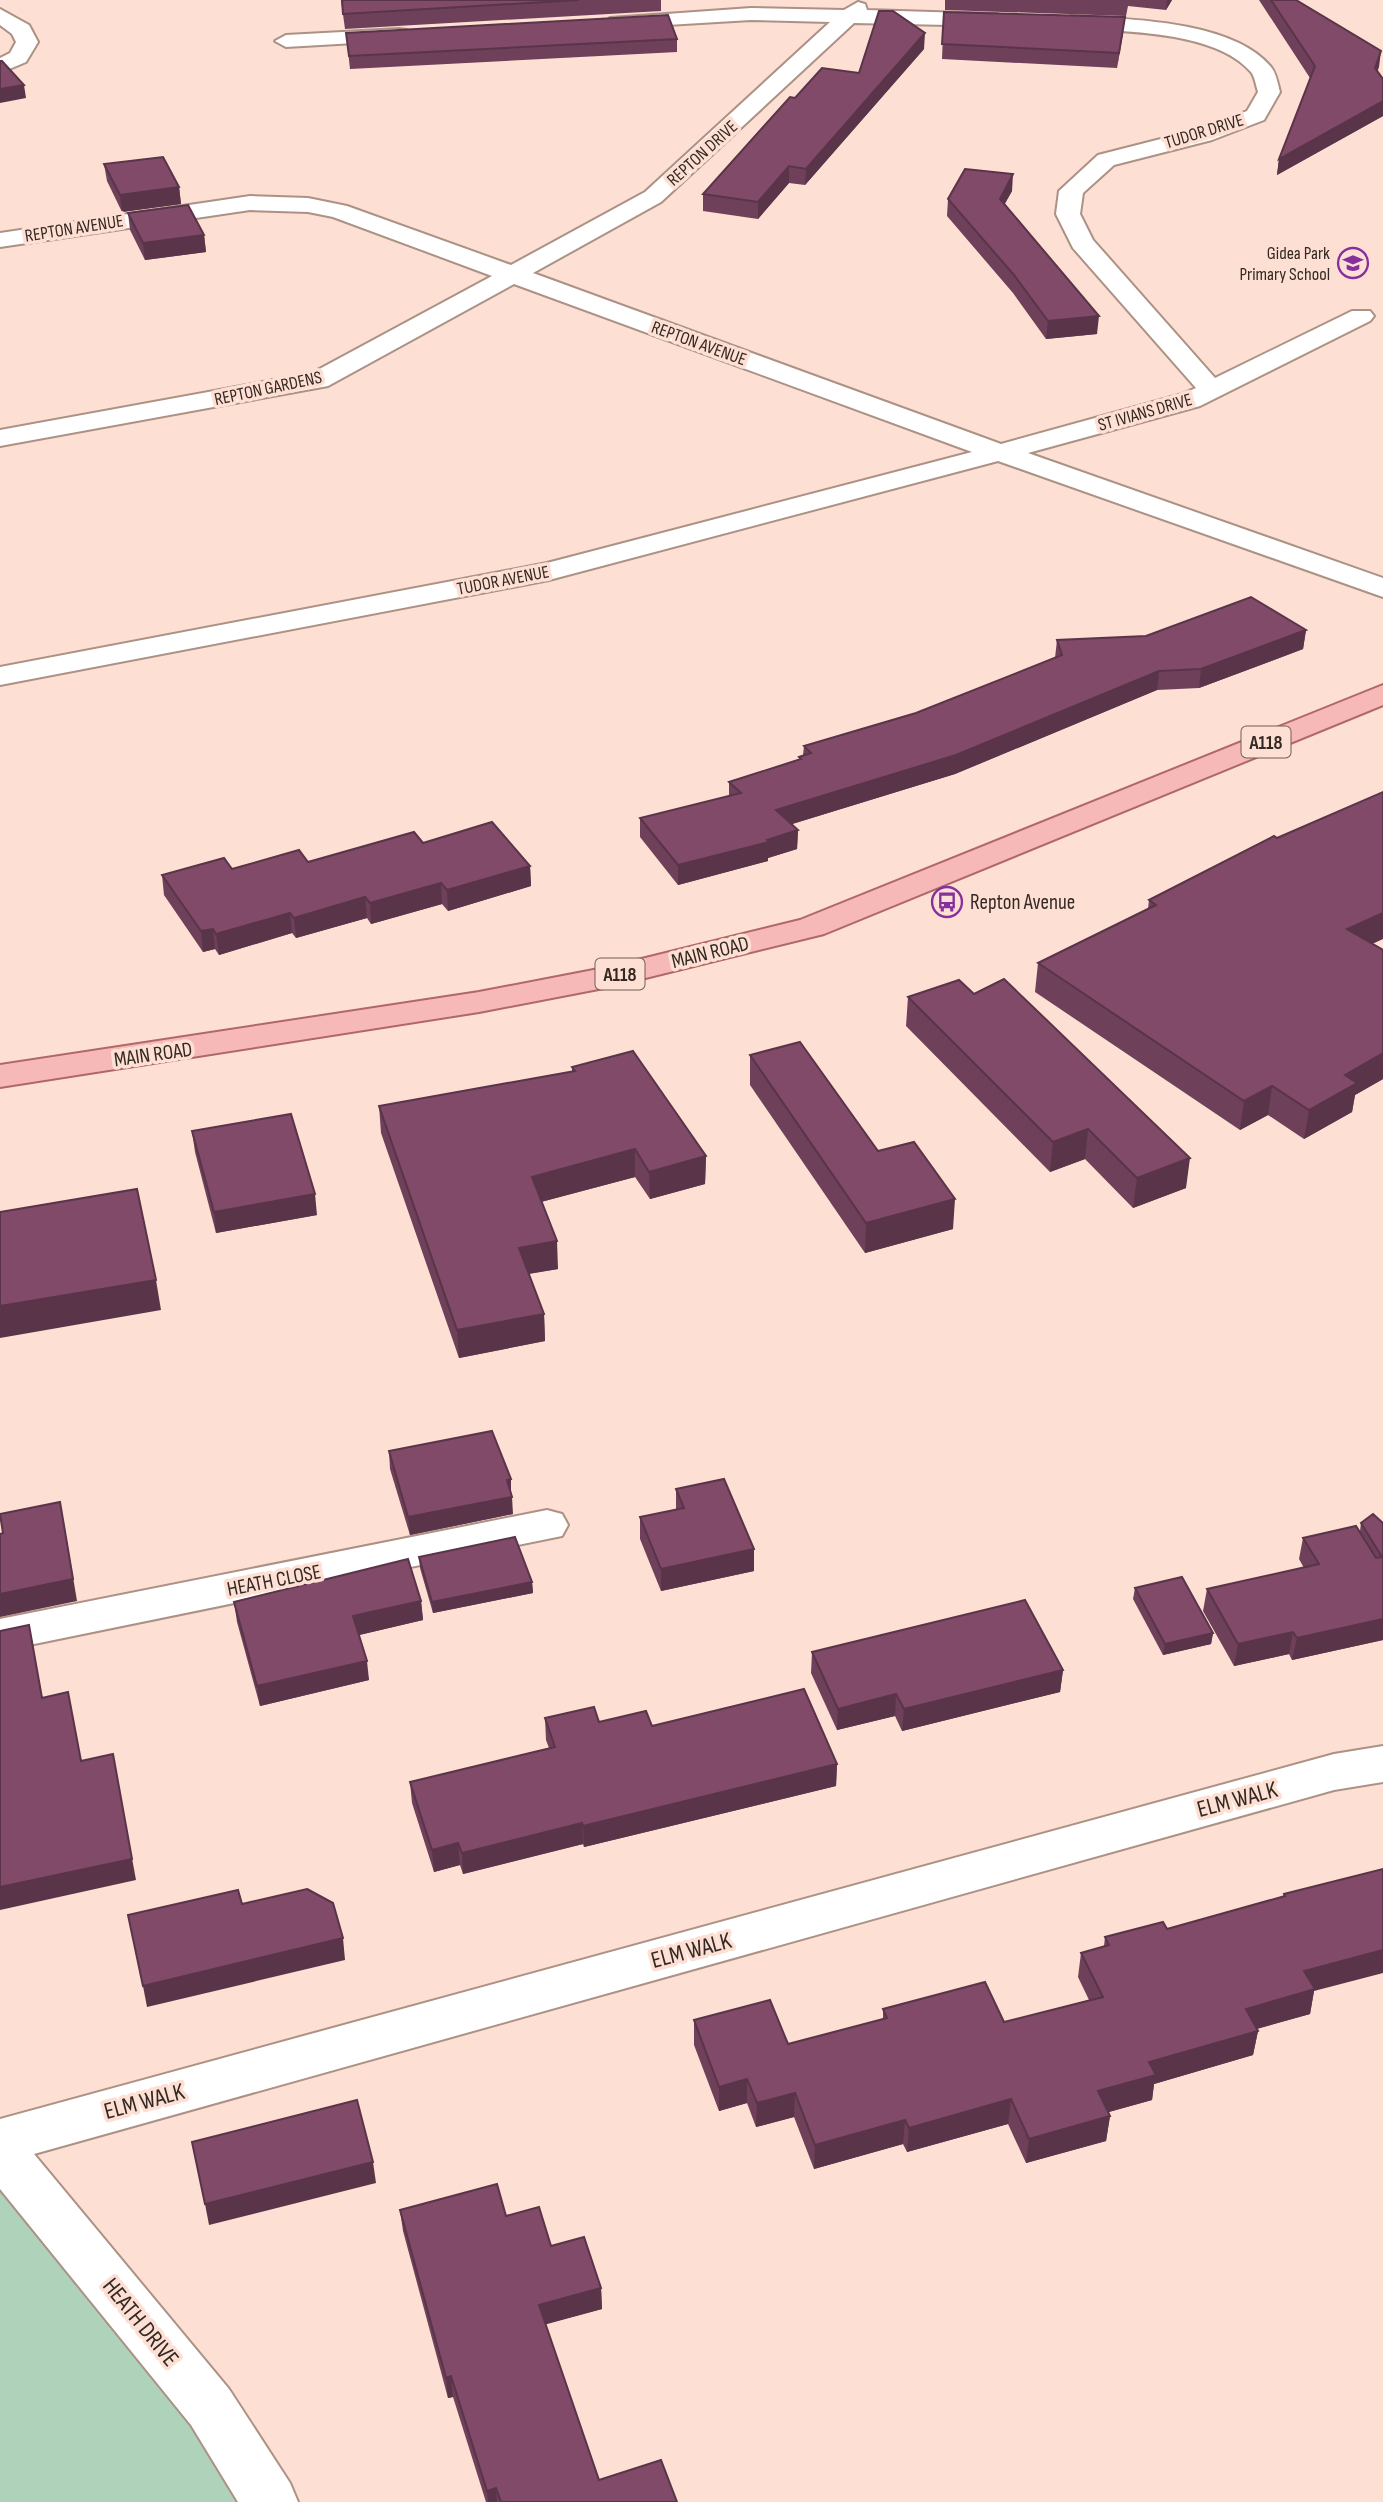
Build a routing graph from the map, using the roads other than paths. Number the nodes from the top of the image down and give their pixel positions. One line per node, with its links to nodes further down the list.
1 (868, 0): 3 (street, REPTON DRIVE)
2 (0, 15): 9 (street)
3 (849, 17): 4 (street); 6 (street); 11 (street, REPTON DRIVE)
4 (1017, 21)
5 (1045, 22): 13 (street, TUDOR DRIVE)
6 (600, 23)
7 (423, 33): 8 (street)
8 (286, 41)
9 (0, 66)
10 (0, 240): 11 (street, REPTON AVENUE)
11 (513, 275): 14 (street, REPTON GARDENS); 15 (street, REPTON AVENUE)
12 (1361, 316): 13 (street, ST IVIANS DRIVE)
13 (1212, 390): 15 (street, ST IVIANS DRIVE)
14 (0, 438)
15 (998, 452): 16 (street, REPTON AVENUE); 17 (street, TUDOR AVENUE)
16 (1383, 587)
17 (0, 676)
18 (1383, 694): 19 (main road, MAIN ROAD / A118)
19 (0, 1076)
20 (548, 1525): 21 (street, HEATH CLOSE)
21 (0, 1635)
22 (1383, 1764): 23 (street, ELM WALK)
23 (0, 2141)
24 (0, 2151): 25 (street, HEATH DRIVE)
25 (270, 2502)

